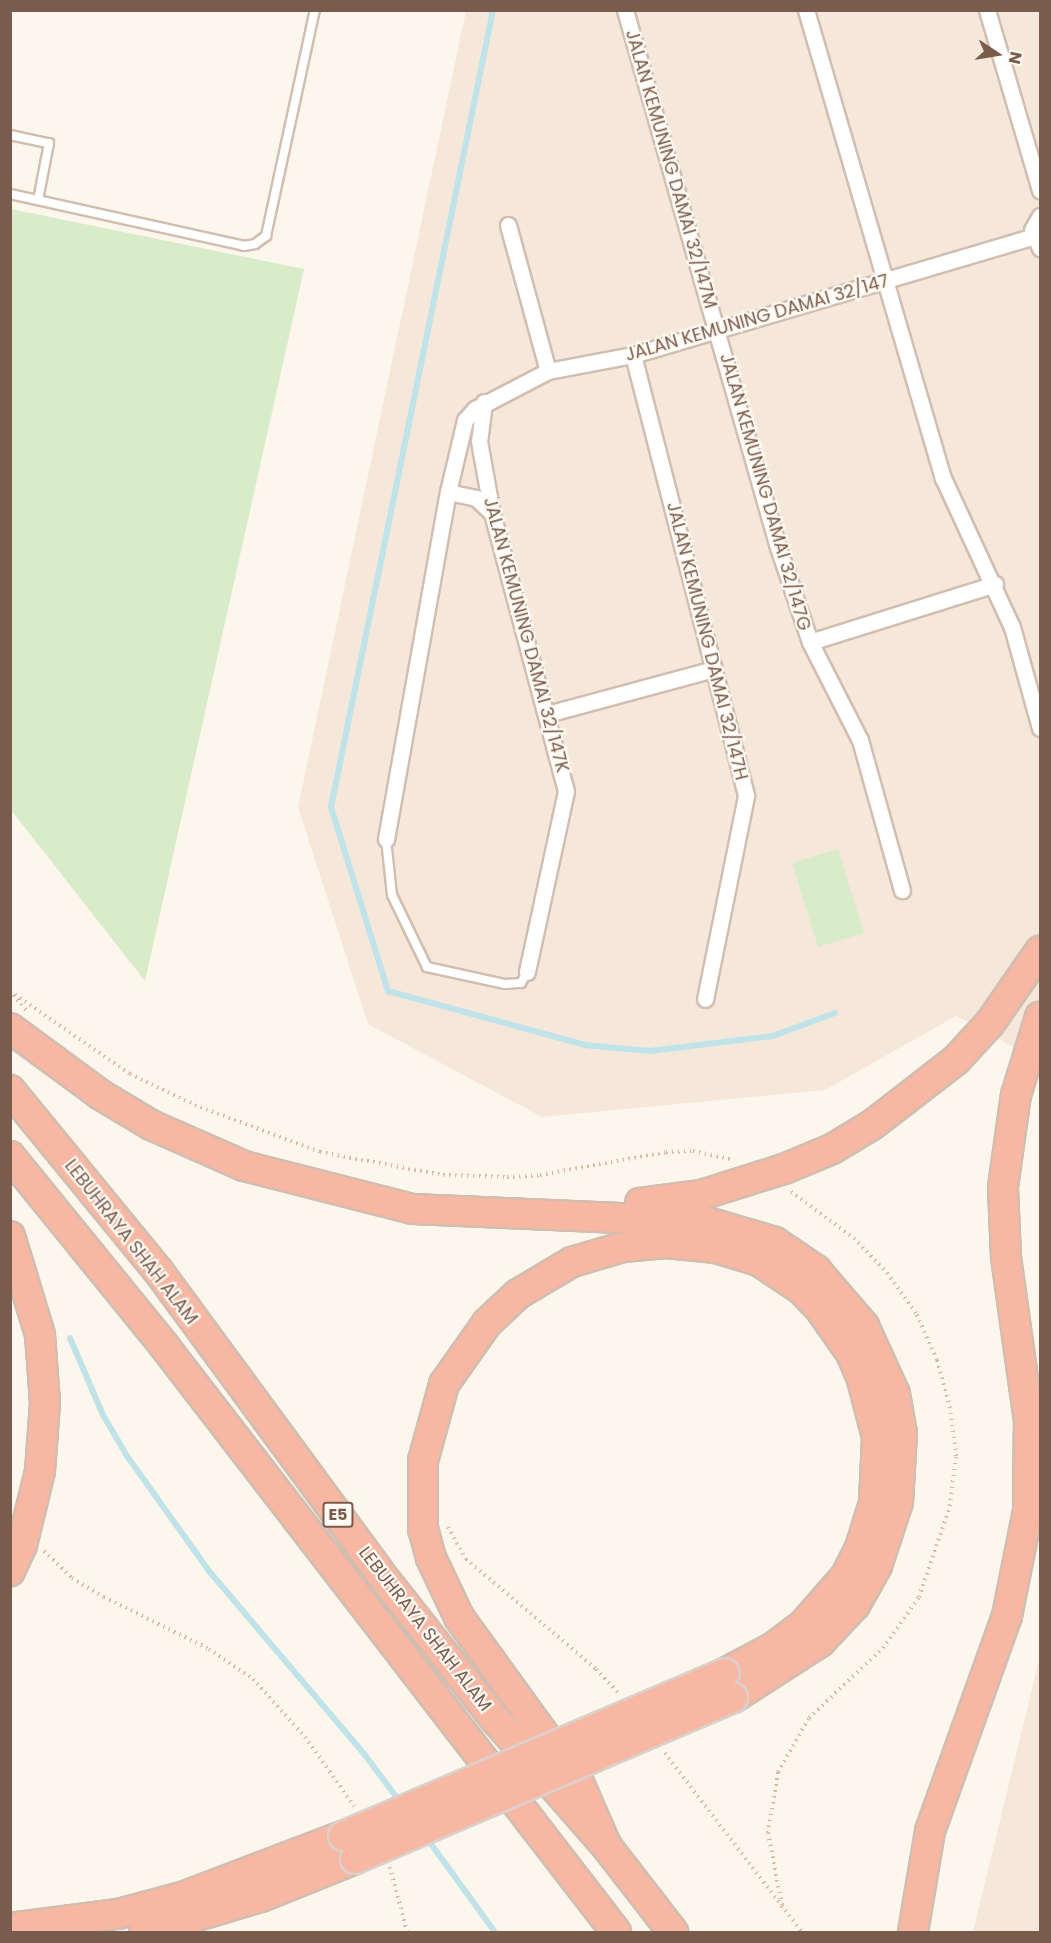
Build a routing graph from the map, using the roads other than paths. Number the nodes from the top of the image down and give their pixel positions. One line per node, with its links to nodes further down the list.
1 (315, 10): 8 (lane)
2 (625, 10): 13 (street, JALAN KEMUNING DAMAI 32/147M)
3 (806, 10): 12 (street)
4 (987, 10): 6 (street)
5 (10, 135): 8 (lane)
6 (1041, 190)
7 (10, 194): 8 (lane)
8 (38, 200)
9 (1041, 216): 11 (street)
10 (508, 225): 15 (street)
11 (1036, 243): 12 (street, JALAN KEMUNING DAMAI 32/147)
12 (885, 281): 13 (street, JALAN KEMUNING DAMAI 32/147); 19 (street)
13 (717, 328): 14 (street, JALAN KEMUNING DAMAI 32/147); 20 (street, JALAN KEMUNING DAMAI 32/147G)
14 (633, 355): 15 (street, JALAN KEMUNING DAMAI 32/147); 21 (street, JALAN KEMUNING DAMAI 32/147H)
15 (548, 371): 16 (street, JALAN KEMUNING DAMAI 32/147)
16 (484, 402): 17 (street); 18 (street, JALAN KEMUNING DAMAI 32/147K)
17 (448, 492): 18 (street); 24 (street)
18 (492, 513): 22 (street, JALAN KEMUNING DAMAI 32/147K)
19 (995, 585): 20 (street); 23 (street)
20 (810, 642): 25 (street, JALAN KEMUNING DAMAI 32/147G)
21 (714, 669): 22 (street); 28 (street, JALAN KEMUNING DAMAI 32/147H)
22 (547, 714): 27 (street, JALAN KEMUNING DAMAI 32/147K)
23 (1041, 728)
24 (386, 839): 27 (lane)
25 (902, 890)
26 (1041, 951): 33 (highway)
27 (527, 972)
28 (705, 999)
29 (1041, 1017): 43 (highway)
30 (10, 1028): 33 (highway)
31 (10, 1090): 38 (highway, LEBUHRAYA SHAH ALAM / E5)
32 (10, 1156): 41 (highway, LEBUHRAYA SHAH ALAM / E5)
33 (558, 1214): 36 (highway)
34 (10, 1236): 35 (highway)
35 (10, 1571)
36 (729, 1686): 37 (highway, bridge); 38 (highway)
37 (352, 1836): 39 (highway); 40 (highway)
38 (608, 1847): 42 (highway, LEBUHRAYA SHAH ALAM / E5)
39 (10, 1928)
40 (144, 1932)
41 (616, 1932)
42 (673, 1932)
43 (913, 1932)

